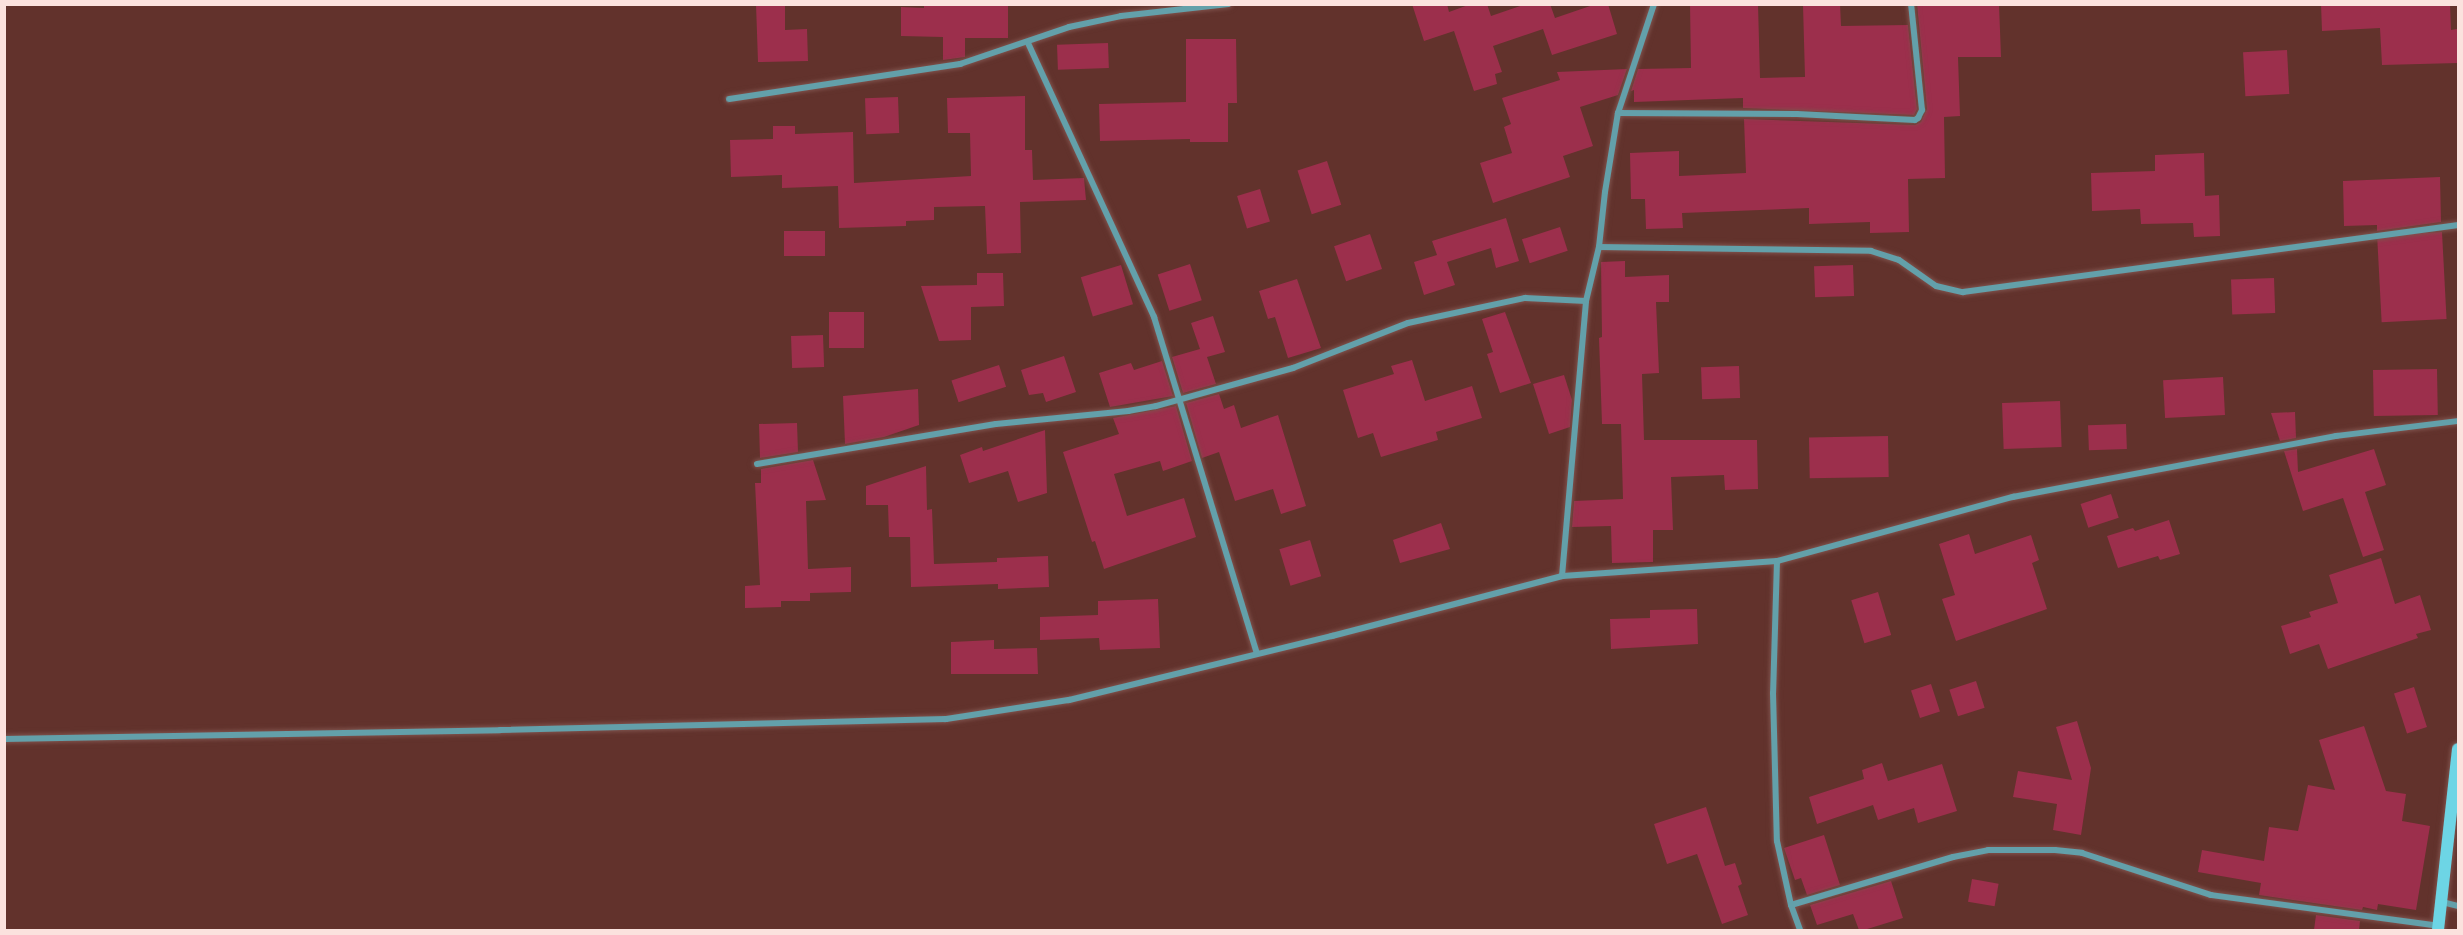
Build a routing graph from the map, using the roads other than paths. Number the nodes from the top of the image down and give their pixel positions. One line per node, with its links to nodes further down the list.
1 (1228, 4): 4 (street)
2 (1654, 4): 6 (street)
3 (1911, 4): 6 (street)
4 (1028, 43): 5 (street); 10 (street)
5 (729, 99)
6 (1618, 113): 8 (street)
7 (2458, 225): 8 (street)
8 (1599, 247): 9 (street)
9 (1586, 301): 10 (street); 14 (street)
10 (1180, 399): 12 (street); 15 (street)
11 (2458, 421): 13 (street)
12 (757, 464)
13 (1777, 561): 14 (street); 19 (street)
14 (1562, 576): 15 (street)
15 (1257, 654): 16 (street)
16 (4, 739)
17 (2458, 749): 18 (main road)
18 (2442, 902): 20 (street); 21 (main road)
19 (1791, 905): 21 (street); 22 (street)
20 (2458, 906)
21 (2439, 928)
22 (1800, 930)

